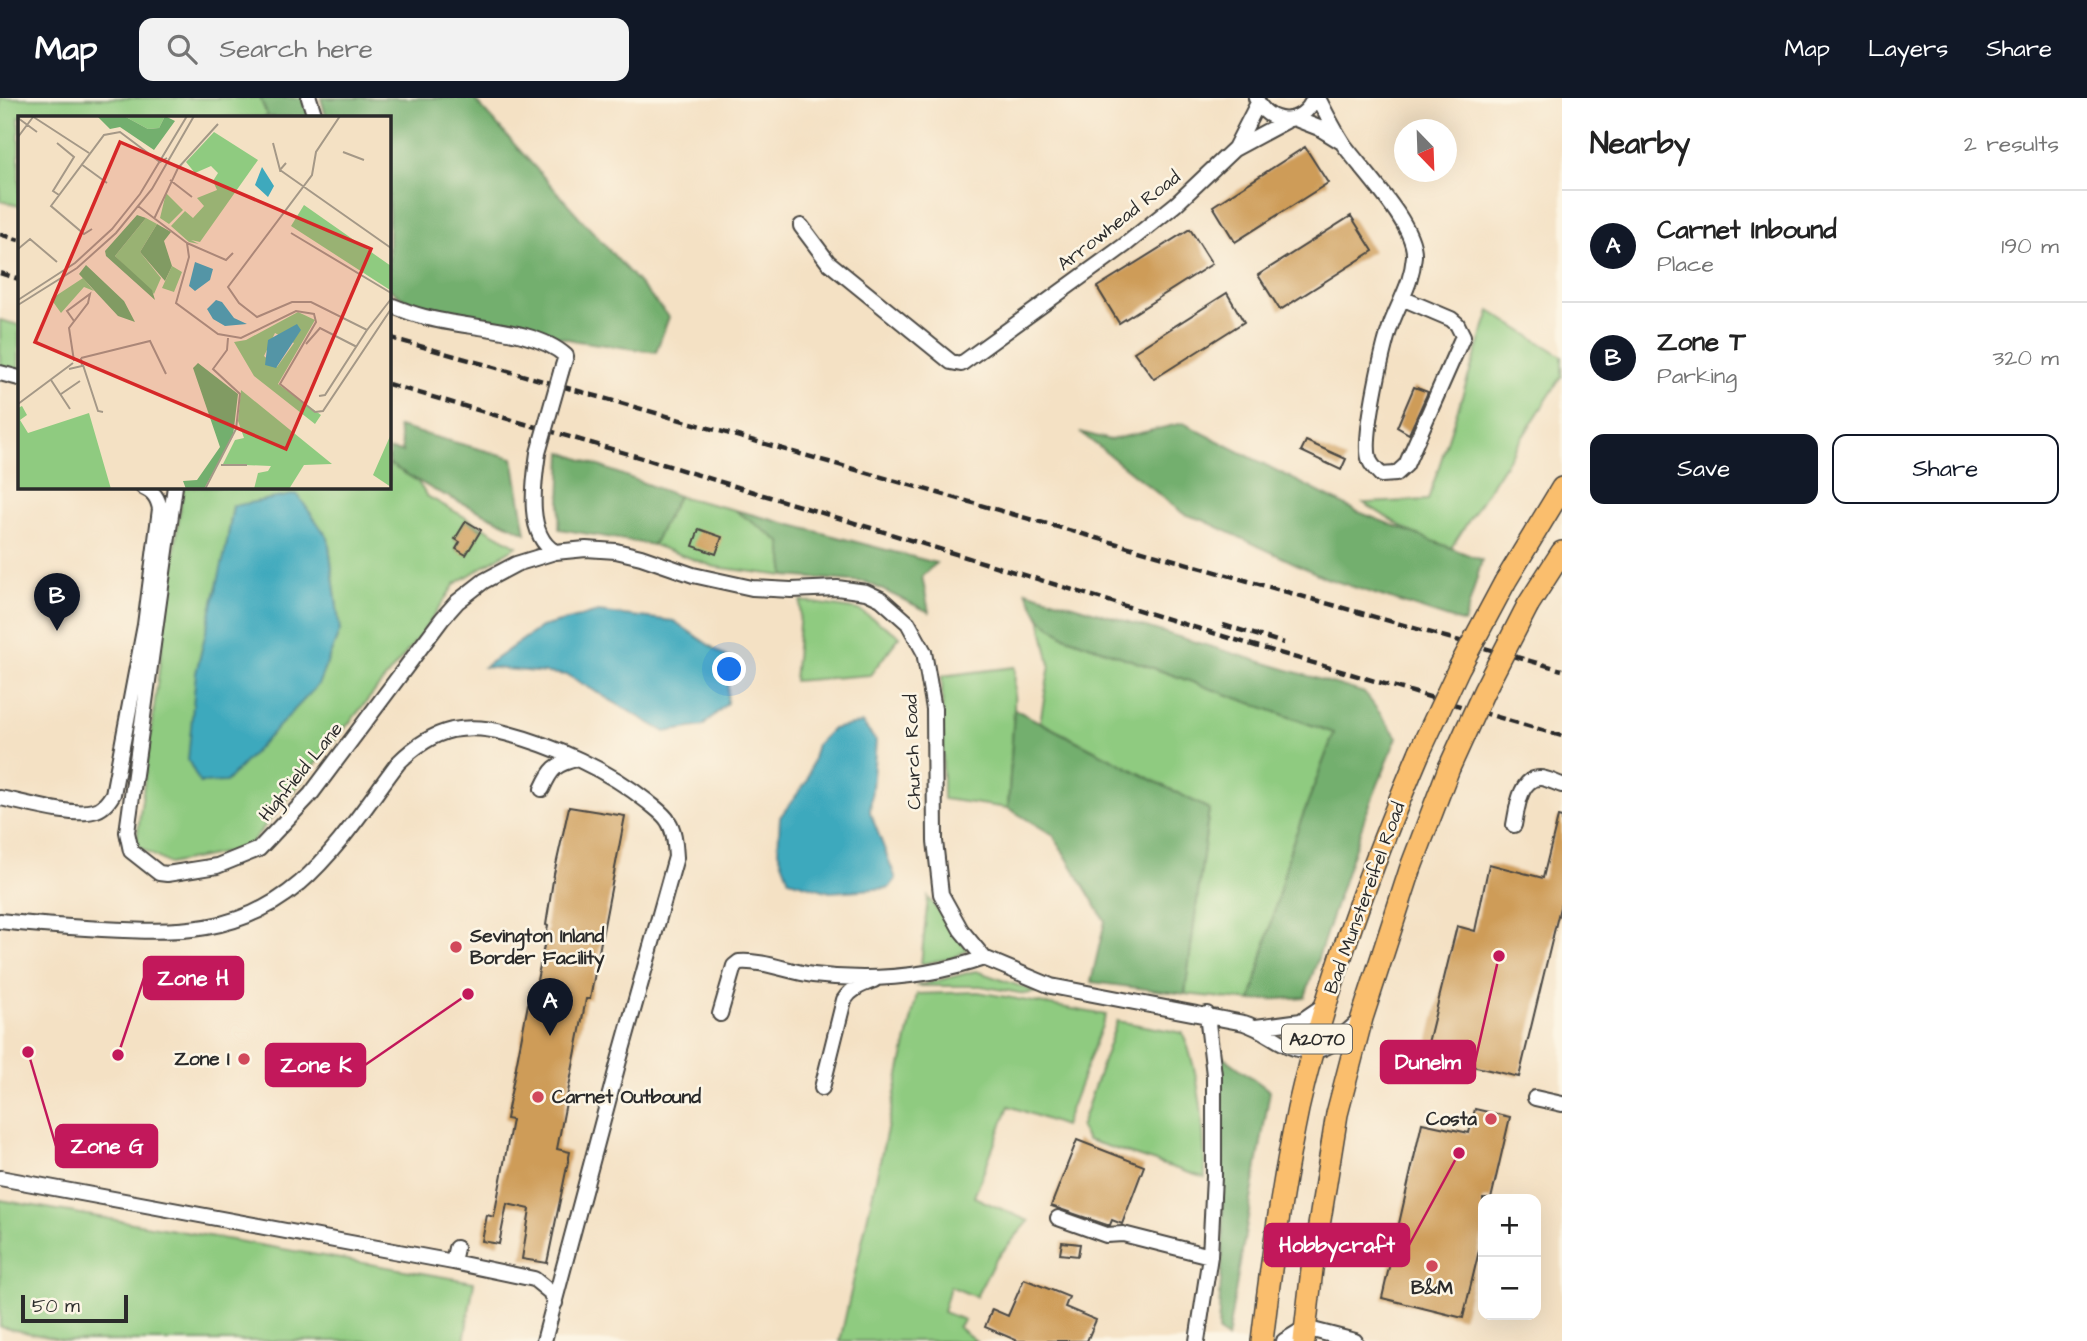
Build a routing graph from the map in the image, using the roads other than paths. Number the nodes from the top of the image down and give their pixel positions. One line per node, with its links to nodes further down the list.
1 (309, 98): 4 (street)
2 (1316, 98): 5 (street); 6 (street)
3 (1257, 100): 5 (street); 7 (street, Arrowhead Road)
4 (315, 116)
5 (1291, 120): 6 (street); 7 (street, Arrowhead Road)
6 (1344, 144): 9 (street)
7 (1234, 149): 8 (street, Arrowhead Road)
8 (801, 226)
9 (1404, 299): 9 (street)
10 (390, 305): 16 (street, bridge)
11 (0, 373): 12 (street)
12 (18, 378)
13 (145, 488): 21 (street)
14 (175, 488): 16 (street, Highfield Lane)
15 (1562, 488): 26 (highway, Bad Munstereifel Road / A2070, bridge)
16 (555, 552): 24 (street, Church Road)
17 (1562, 552): 29 (highway, Bad Munstereifel Road / A2070, bridge)
18 (577, 759): 20 (street); 23 (street); 38 (street)
19 (1562, 785): 22 (street)
20 (542, 789)
21 (0, 798)
22 (1514, 825)
23 (0, 921)
24 (984, 958): 25 (street); 28 (street, Church Road)
25 (878, 978): 27 (street); 32 (street)
26 (1327, 1003): 30 (street, Church Road); 31 (highway, Bad Munstereifel Road / A2070)
27 (720, 1014)
28 (1207, 1014): 30 (street, Church Road); 37 (street)
29 (1362, 1018): 31 (street); 39 (highway, Bad Munstereifel Road / A2070)
30 (1256, 1027): 31 (street, Church Road)
31 (1313, 1052): 42 (highway, Bad Munstereifel Road / A2070)
32 (821, 1088)
33 (1535, 1098): 34 (street)
34 (1562, 1104)
35 (0, 1178): 38 (street)
36 (1058, 1218): 37 (street)
37 (1210, 1256): 41 (street)
38 (555, 1303): 40 (street)
39 (1305, 1334): 43 (street); 44 (street)
40 (544, 1341)
41 (1197, 1341)
42 (1262, 1341)
43 (1284, 1341)
44 (1355, 1341)

